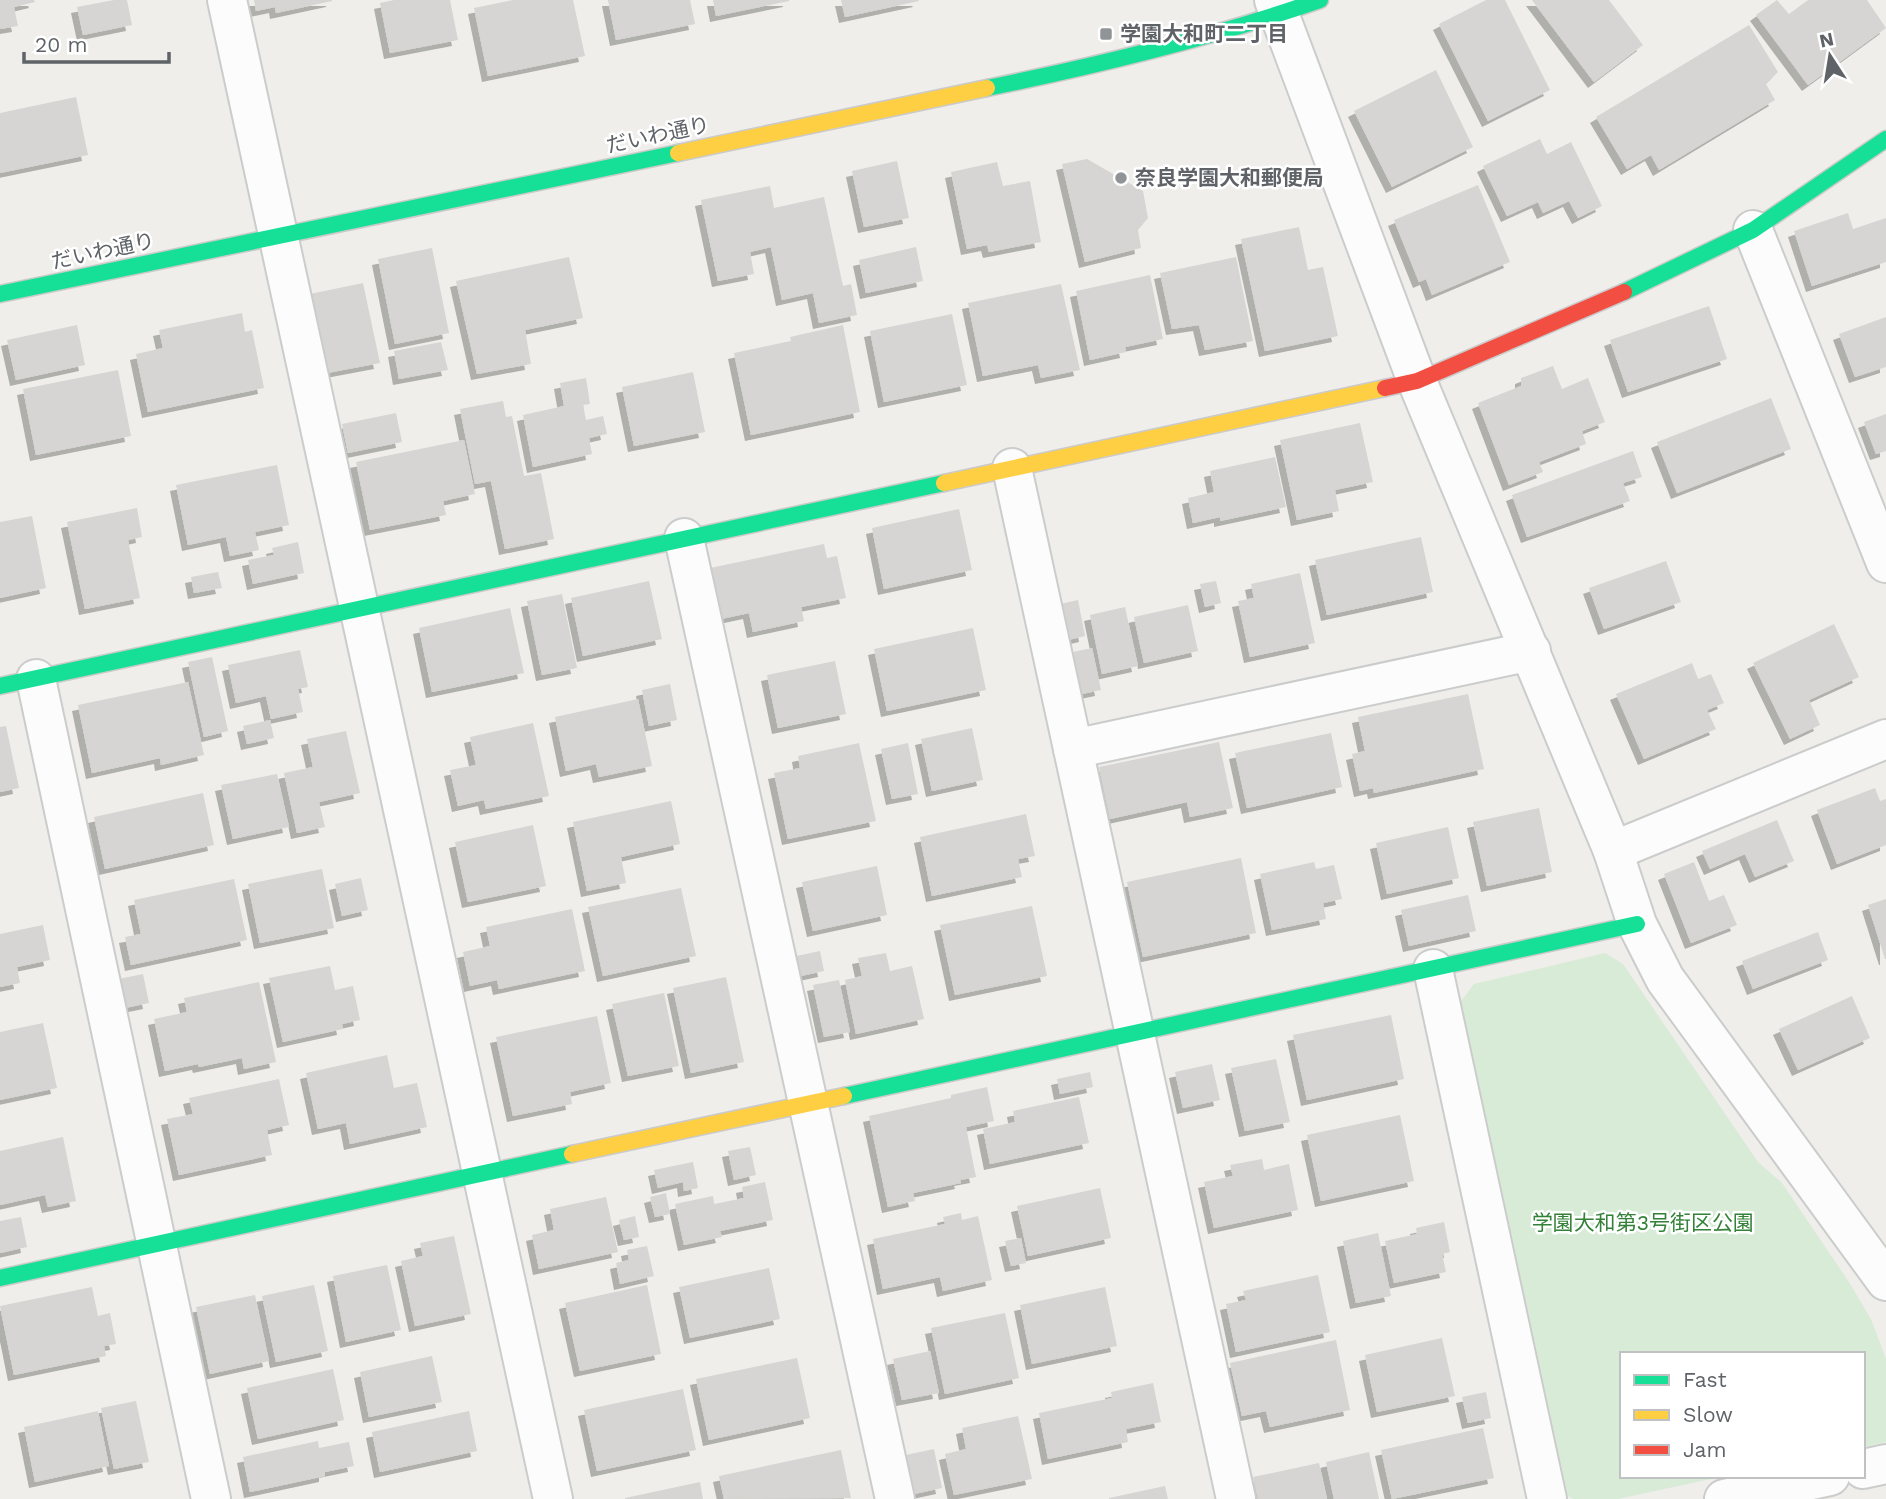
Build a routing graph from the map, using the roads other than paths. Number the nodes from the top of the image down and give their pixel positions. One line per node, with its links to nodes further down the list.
1 (227, 0): 6 (street)
2 (1320, 0): 3 (street, だいわ通り)
3 (1277, 7): 6 (street, だいわ通り); 8 (street)
4 (1886, 138): 5 (street)
5 (1753, 230): 8 (street); 11 (street)
6 (278, 235): 7 (street, だいわ通り); 12 (street)
7 (0, 294)
8 (1417, 381): 9 (street); 13 (street)
9 (1012, 468): 10 (street); 16 (street)
10 (684, 538): 12 (street); 21 (street)
11 (1886, 563)
12 (359, 609): 14 (street); 22 (street)
13 (1531, 651): 16 (street); 17 (street)
14 (18, 682): 23 (street)
15 (1886, 739): 17 (street)
16 (1073, 749): 20 (street)
17 (1613, 850): 18 (street)
18 (1637, 924): 19 (street); 25 (street)
19 (1433, 969): 20 (street); 33 (street)
20 (1134, 1033): 21 (street); 32 (street)
21 (808, 1104): 22 (street); 31 (street)
22 (482, 1174): 23 (street); 30 (street)
23 (157, 1244): 24 (street); 29 (street)
24 (0, 1278)
25 (1886, 1282)
26 (1886, 1464): 27 (street)
27 (1865, 1469)
28 (1821, 1478): 34 (street)
29 (211, 1499)
30 (553, 1499)
31 (895, 1499)
32 (1236, 1499)
33 (1547, 1499)
34 (1724, 1499)

